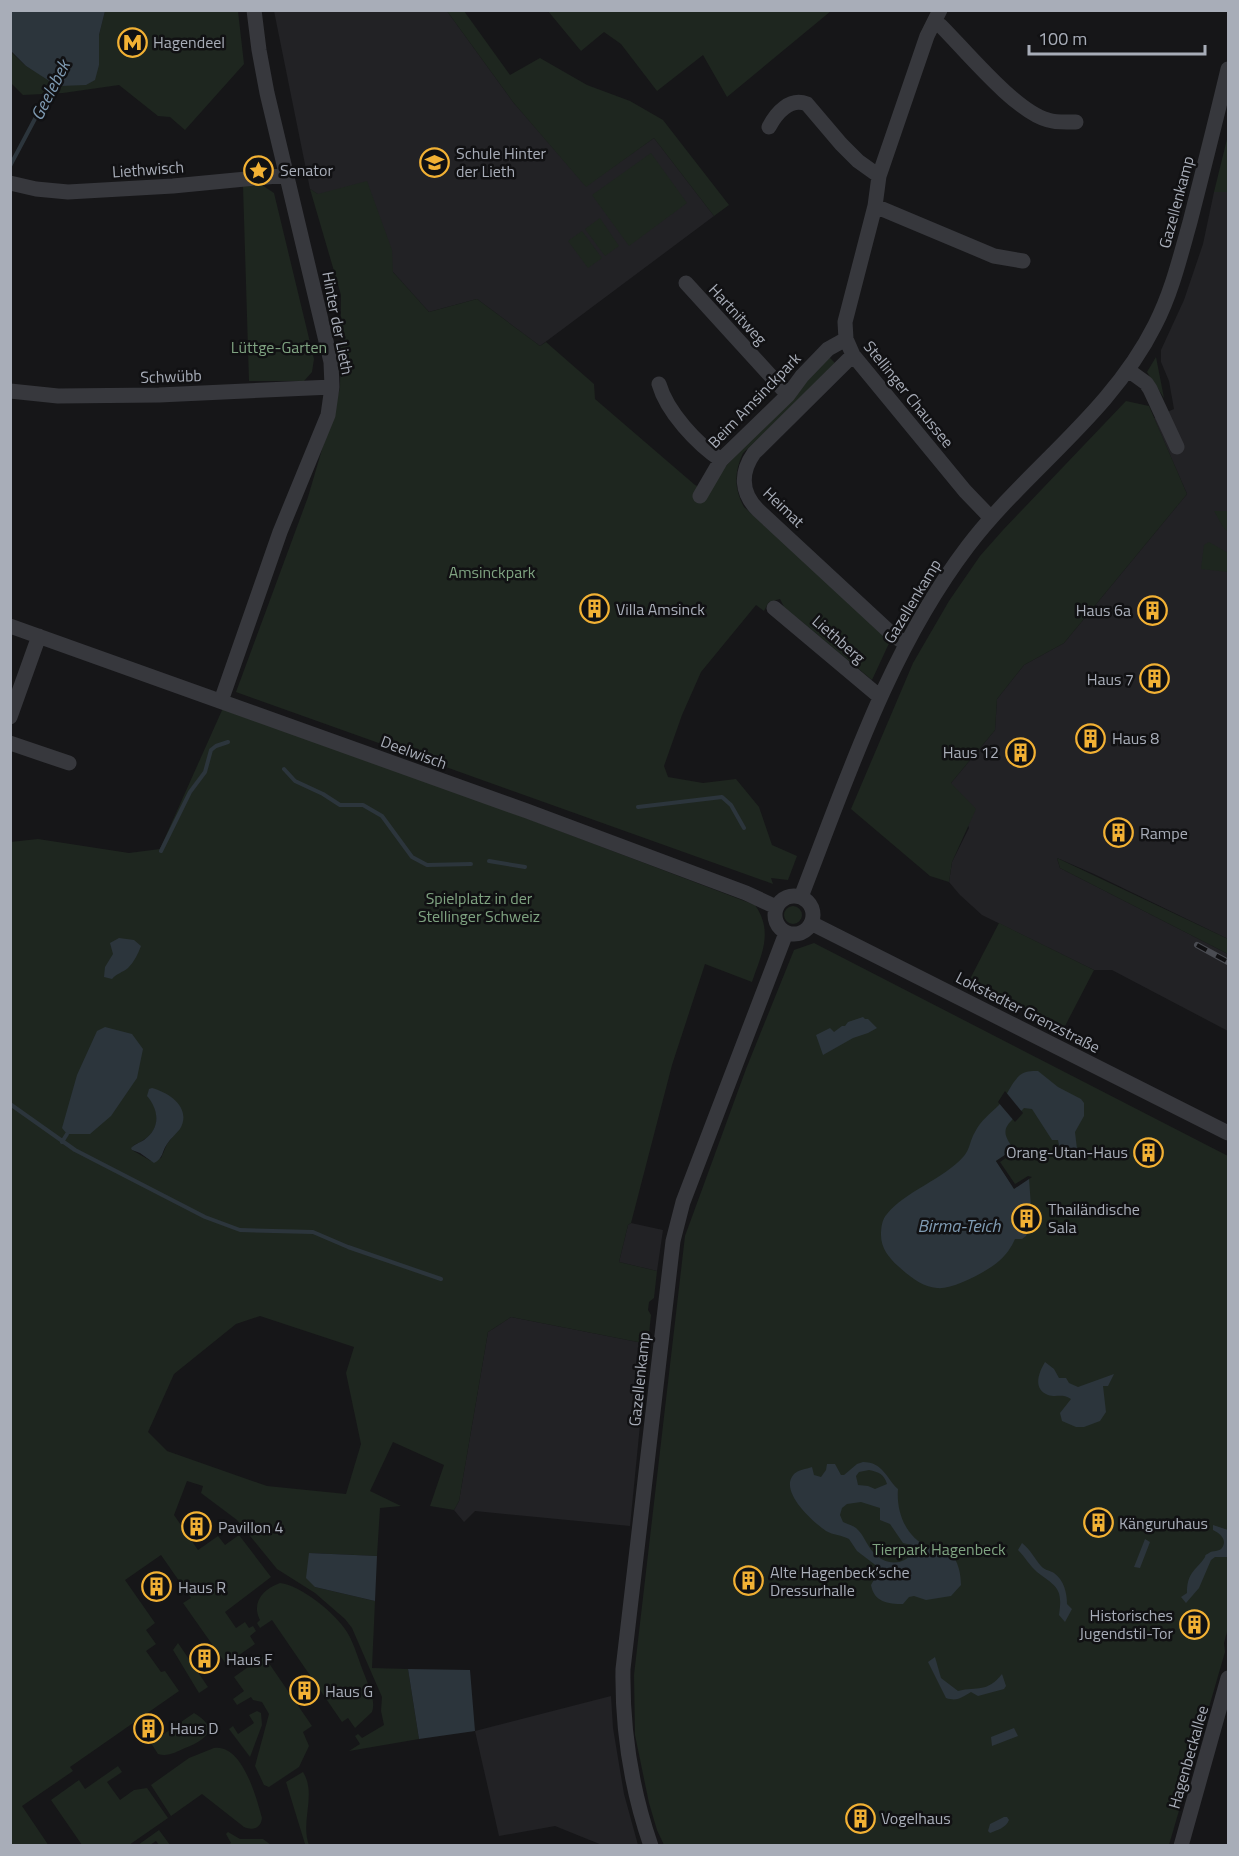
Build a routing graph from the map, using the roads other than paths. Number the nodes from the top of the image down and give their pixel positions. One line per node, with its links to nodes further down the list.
1 (254, 10): 6 (street, Hinter der Lieth)
2 (937, 17): 4 (street, Stellinger Chaussee); 7 (street, Stellinger Chaussee)
3 (1228, 69): 14 (street, Gazellenkamp)
4 (1076, 122)
5 (769, 127): 7 (street)
6 (288, 175): 8 (street, Liethwisch); 16 (street, Hinter der Lieth)
7 (879, 176): 9 (street, Stellinger Chaussee)
8 (10, 183)
9 (875, 206): 10 (street); 12 (street, Stellinger Chaussee)
10 (1023, 261)
11 (686, 283): 18 (street, Hartnitweg)
12 (846, 339): 13 (street, Stellinger Chaussee); 18 (street, Beim Amsinckpark)
13 (853, 355): 22 (street, Stellinger Chaussee); 26 (street, Heimat)
14 (1128, 370): 19 (street); 22 (street, Gazellenkamp)
15 (659, 384): 20 (street)
16 (332, 387): 17 (street, Schwübb); 28 (street, Hinter der Lieth)
17 (10, 392)
18 (788, 395): 20 (street, Beim Amsinckpark)
19 (1177, 447)
20 (721, 460): 21 (street, Beim Amsinckpark)
21 (700, 496)
22 (991, 518): 26 (street, Gazellenkamp)
23 (774, 608): 27 (street, Liethberg)
24 (10, 626): 25 (street, Deelwisch)
25 (39, 636): 28 (street, Deelwisch); 29 (street)
26 (906, 643): 27 (street, Gazellenkamp)
27 (880, 697): 32 (street, Gazellenkamp)
28 (221, 702): 33 (street, Deelwisch)
29 (10, 717)
30 (10, 743): 31 (street)
31 (69, 763)
32 (801, 897): 33 (street); 34 (street)
33 (776, 907): 35 (street)
34 (811, 924): 35 (street); 36 (street, Lokstedter Grenzstraße)
35 (786, 933): 38 (street, Gazellenkamp)
36 (1228, 1133)
37 (1228, 1678): 39 (street, Hagenbeckallee)
38 (651, 1845)
39 (1181, 1845)

